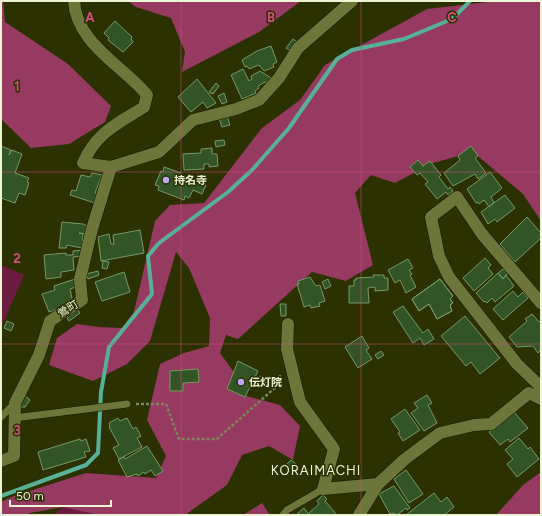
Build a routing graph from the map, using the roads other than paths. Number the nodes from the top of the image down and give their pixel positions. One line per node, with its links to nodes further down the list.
1 (74, 1): 3 (street)
2 (352, 1): 3 (street)
3 (111, 167): 8 (street, 鶯町)
4 (541, 303): 6 (street)
5 (288, 324): 14 (street)
6 (541, 387)
7 (541, 399): 13 (street)
8 (15, 402): 10 (lane); 11 (street, 鶯町)
9 (127, 404): 11 (lane)
10 (1, 417)
11 (14, 418): 12 (street, 鶯町)
12 (1, 461)
13 (378, 484): 14 (street); 16 (street)
14 (323, 488): 15 (lane)
15 (283, 515)
16 (359, 515)

